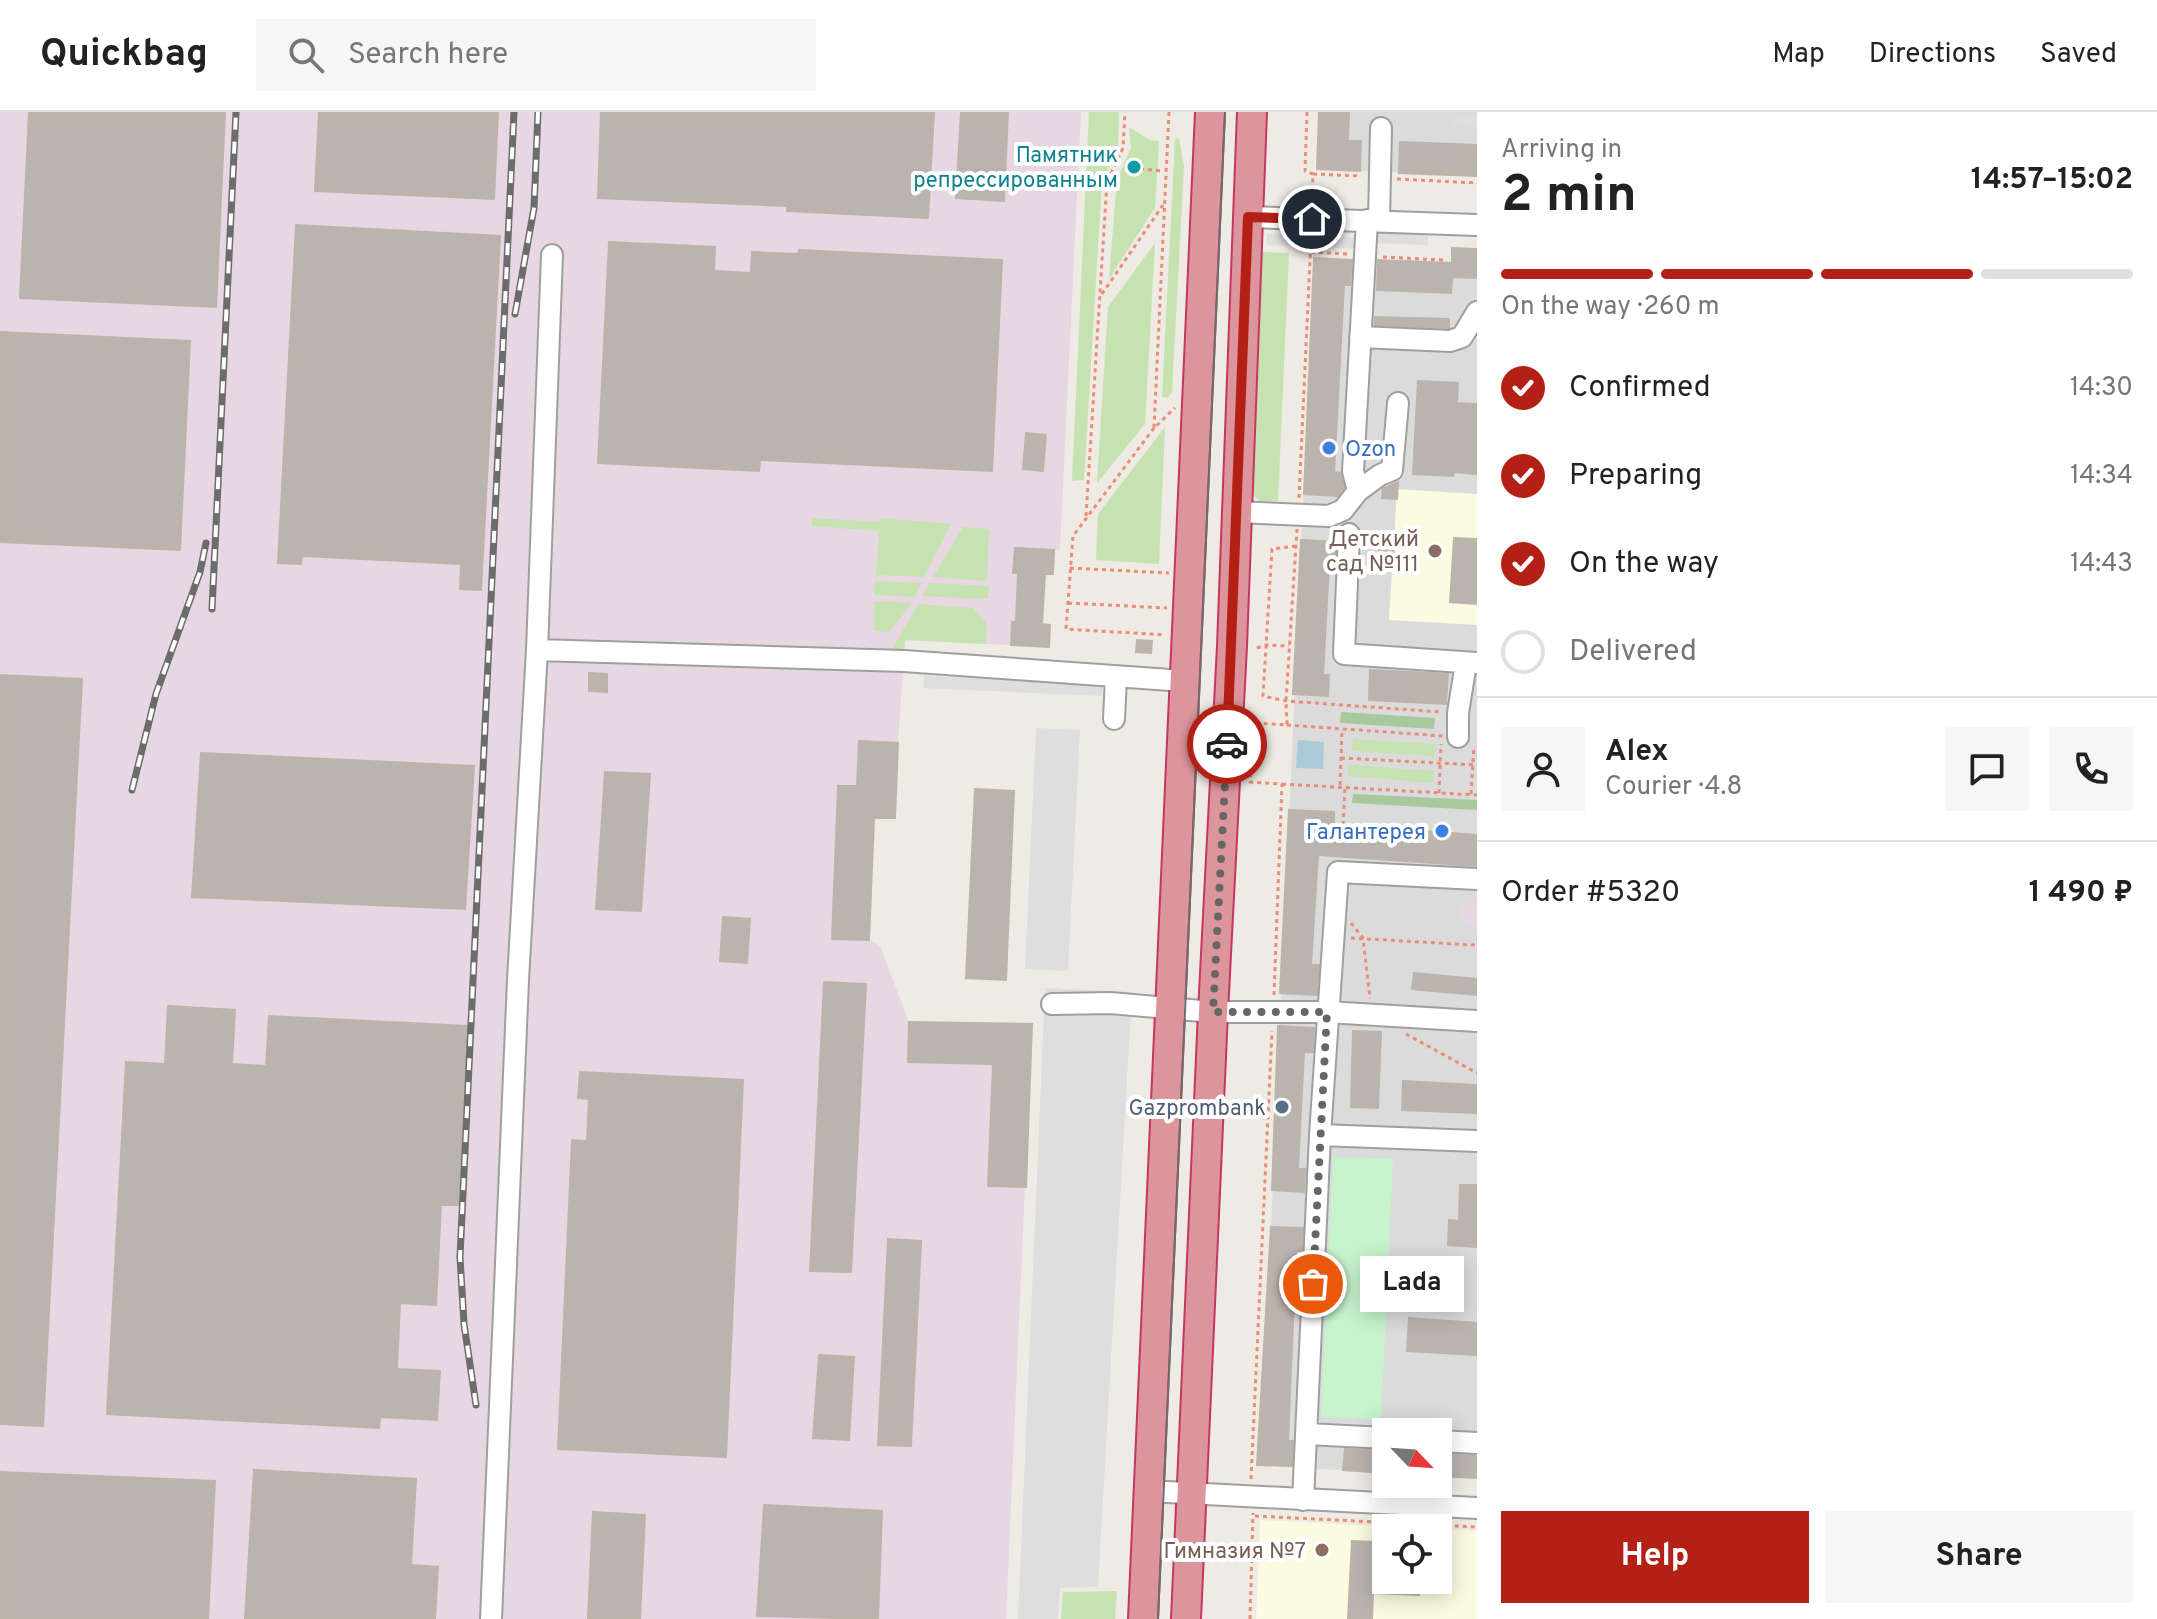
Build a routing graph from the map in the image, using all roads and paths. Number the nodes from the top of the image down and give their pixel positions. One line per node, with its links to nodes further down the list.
1 (1125, 112): 15 (path)
2 (1169, 112): 8 (path)
3 (1210, 112): 38 (highway)
4 (1252, 112): 10 (highway)
5 (1307, 112): 11 (path)
6 (1381, 128): 12 (street)
7 (1140, 169): 8 (path)
8 (1166, 171): 9 (path)
9 (1163, 205): 15 (path); 20 (path)
10 (1248, 217): 11 (street); 22 (highway)
11 (1312, 219): 12 (street); 23 (path)
12 (1373, 220): 13 (street); 17 (street)
13 (1477, 225)
14 (552, 255): 35 (street)
15 (1102, 295): 24 (path)
16 (1477, 312): 17 (street)
17 (1360, 337): 21 (street)
18 (1398, 403): 21 (street)
19 (1177, 420): 20 (path)
20 (1154, 428): 24 (path)
21 (1358, 491): 23 (street)
22 (1237, 512): 23 (street); 60 (highway)
23 (1298, 515): 26 (path)
24 (1086, 516): 27 (path)
25 (1349, 534): 36 (street)
26 (1296, 546): 32 (path); 33 (path)
27 (1070, 568): 28 (path); 30 (path)
28 (1168, 585)
29 (1167, 597): 30 (path)
30 (1068, 603): 31 (path)
31 (1165, 635)
32 (1266, 645): 33 (path); 34 (path); 39 (path)
33 (1289, 646): 39 (path)
34 (1257, 648)
35 (537, 650): 37 (street); 76 (street)
36 (1471, 663): 40 (street)
37 (1116, 677): 38 (street); 41 (street)
38 (1184, 681): 59 (highway)
39 (1286, 701): 40 (path); 42 (path)
40 (1458, 713): 44 (street)
41 (1114, 719)
42 (1287, 725): 43 (path); 48 (path)
43 (1342, 729): 45 (path); 46 (path)
44 (1458, 737): 47 (path)
45 (1341, 758): 46 (path); 49 (path)
46 (1440, 765): 47 (path); 51 (path)
47 (1475, 765): 52 (path)
48 (1282, 784): 49 (path); 61 (path)
49 (1339, 787): 50 (path)
50 (1346, 787): 51 (path); 54 (path)
51 (1439, 793): 52 (path)
52 (1471, 794): 53 (path)
53 (1477, 795)
54 (1343, 825)
55 (1477, 879): 56 (street)
56 (1334, 936): 57 (path); 62 (street)
57 (1476, 943)
58 (1052, 1004): 59 (street)
59 (1169, 1007): 60 (street); 70 (highway)
60 (1213, 1012): 61 (street); 71 (highway)
61 (1273, 1012): 62 (street); 73 (path)
62 (1327, 1012): 63 (street); 64 (street)
63 (1477, 1021)
64 (1320, 1135): 65 (street); 66 (street)
65 (1477, 1141)
66 (1307, 1434): 67 (street); 72 (street)
67 (1372, 1437)
68 (1452, 1442): 69 (street)
69 (1477, 1443)
70 (1148, 1491): 71 (street); 77 (highway)
71 (1192, 1493): 73 (street); 78 (highway)
72 (1303, 1500): 73 (street); 74 (street)
73 (1252, 1507): 75 (path); 79 (path)
74 (1477, 1508)
75 (1477, 1527)
76 (491, 1619)
77 (1143, 1619)
78 (1186, 1619)
79 (1250, 1619)

